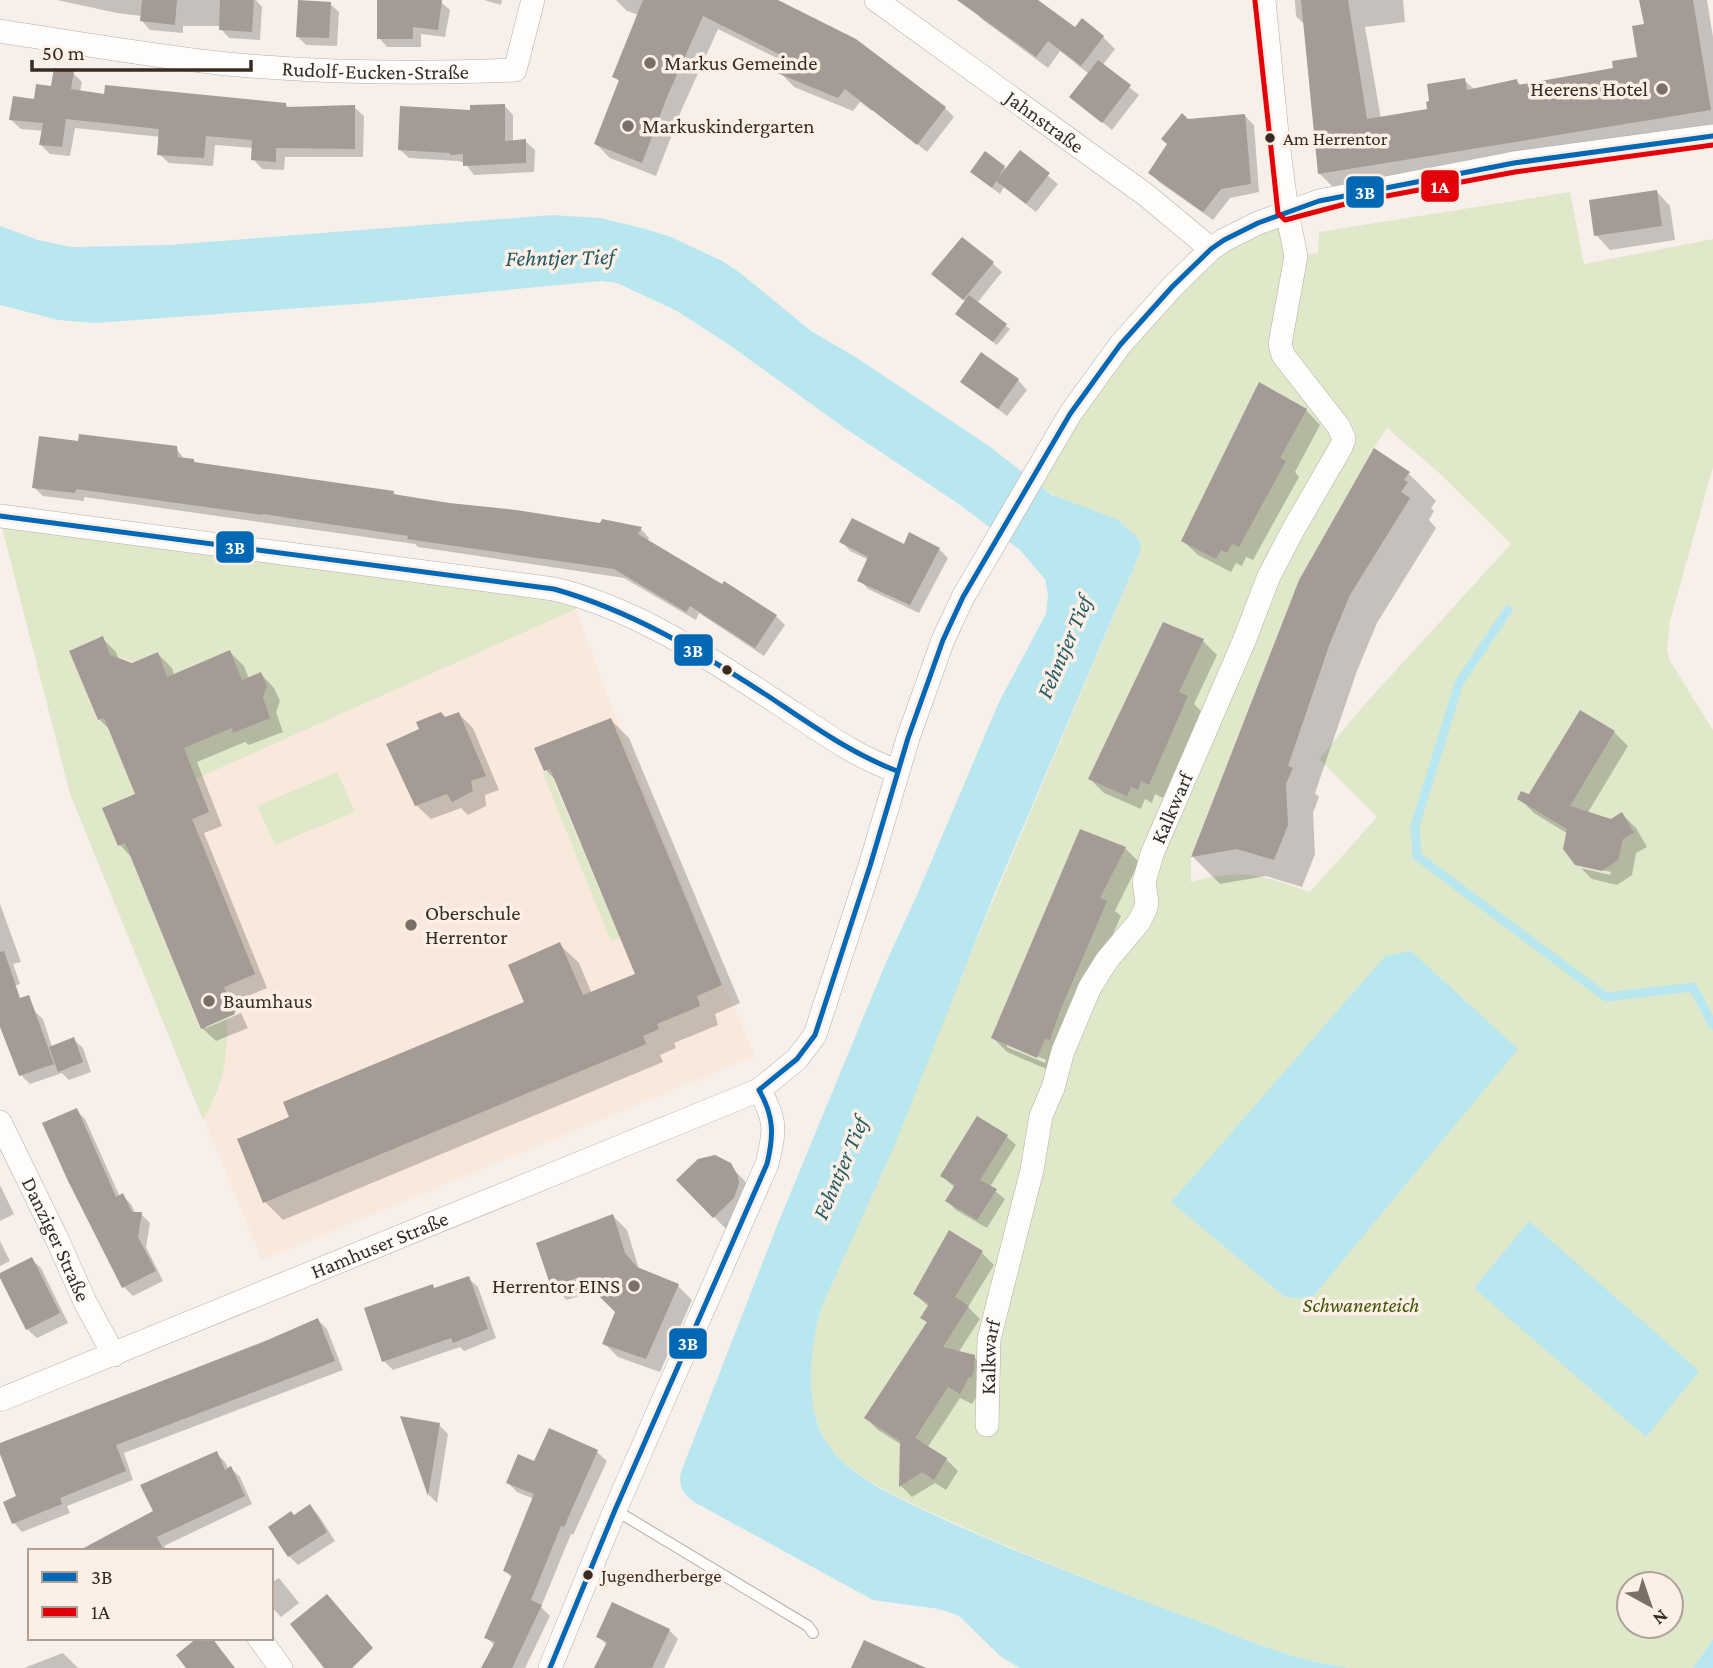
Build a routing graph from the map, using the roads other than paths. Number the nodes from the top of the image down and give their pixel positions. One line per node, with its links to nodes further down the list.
1 (533, 0): 4 (street, Rudolf-Eucken-Straße)
2 (876, 0): 7 (street, Jahnstraße)
3 (1264, 0): 6 (street)
4 (0, 31)
5 (1713, 136): 6 (street)
6 (1287, 212): 7 (street); 14 (street, Kalkwarf)
7 (1210, 249): 9 (street)
8 (0, 516): 9 (street)
9 (897, 771): 10 (street)
10 (759, 1090): 12 (street, Hamhuser Straße); 15 (street)
11 (0, 1122): 12 (street, Danziger Straße)
12 (114, 1355): 13 (street, Hamhuser Straße)
13 (0, 1400)
14 (987, 1426)
15 (615, 1510): 16 (lane); 19 (street)
16 (813, 1633)
17 (260, 1640): 18 (street)
18 (281, 1668)
19 (550, 1668)

